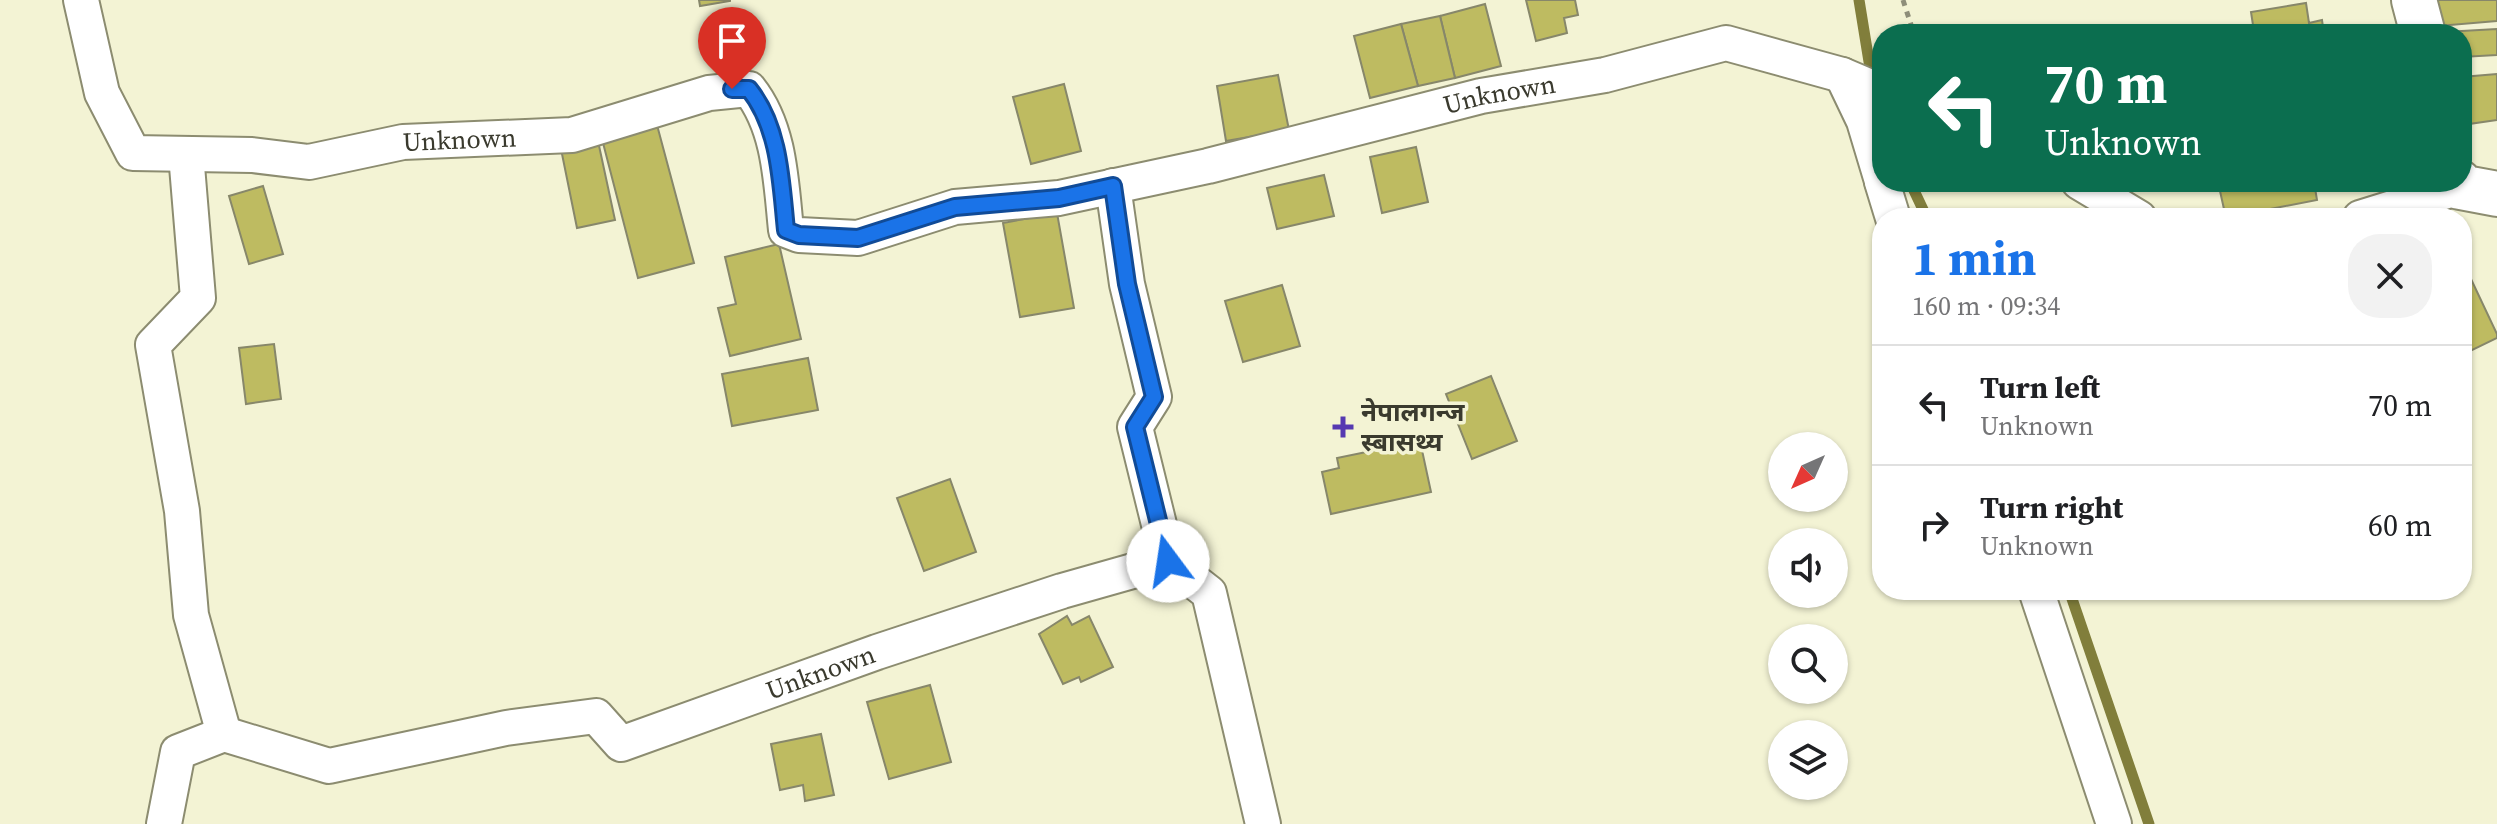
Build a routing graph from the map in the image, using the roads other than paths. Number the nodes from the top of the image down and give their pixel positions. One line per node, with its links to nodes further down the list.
1 (81, 0): 7 (street, Unknown)
2 (2414, 0): 3 (street)
3 (2420, 24)
4 (1842, 75): 5 (street, Unknown); 6 (street); 8 (street, Unknown)
5 (1872, 88)
6 (1872, 148)
7 (186, 154): 8 (street, Unknown); 15 (street)
8 (1113, 186): 13 (street)
9 (2096, 192): 11 (street)
10 (2457, 192): 12 (street)
11 (2122, 208)
12 (2397, 208)
13 (1168, 561): 15 (street, Unknown); 17 (street)
14 (2039, 600): 18 (street)
15 (224, 734): 16 (street)
16 (164, 824)
17 (1263, 824)
18 (2114, 824)

